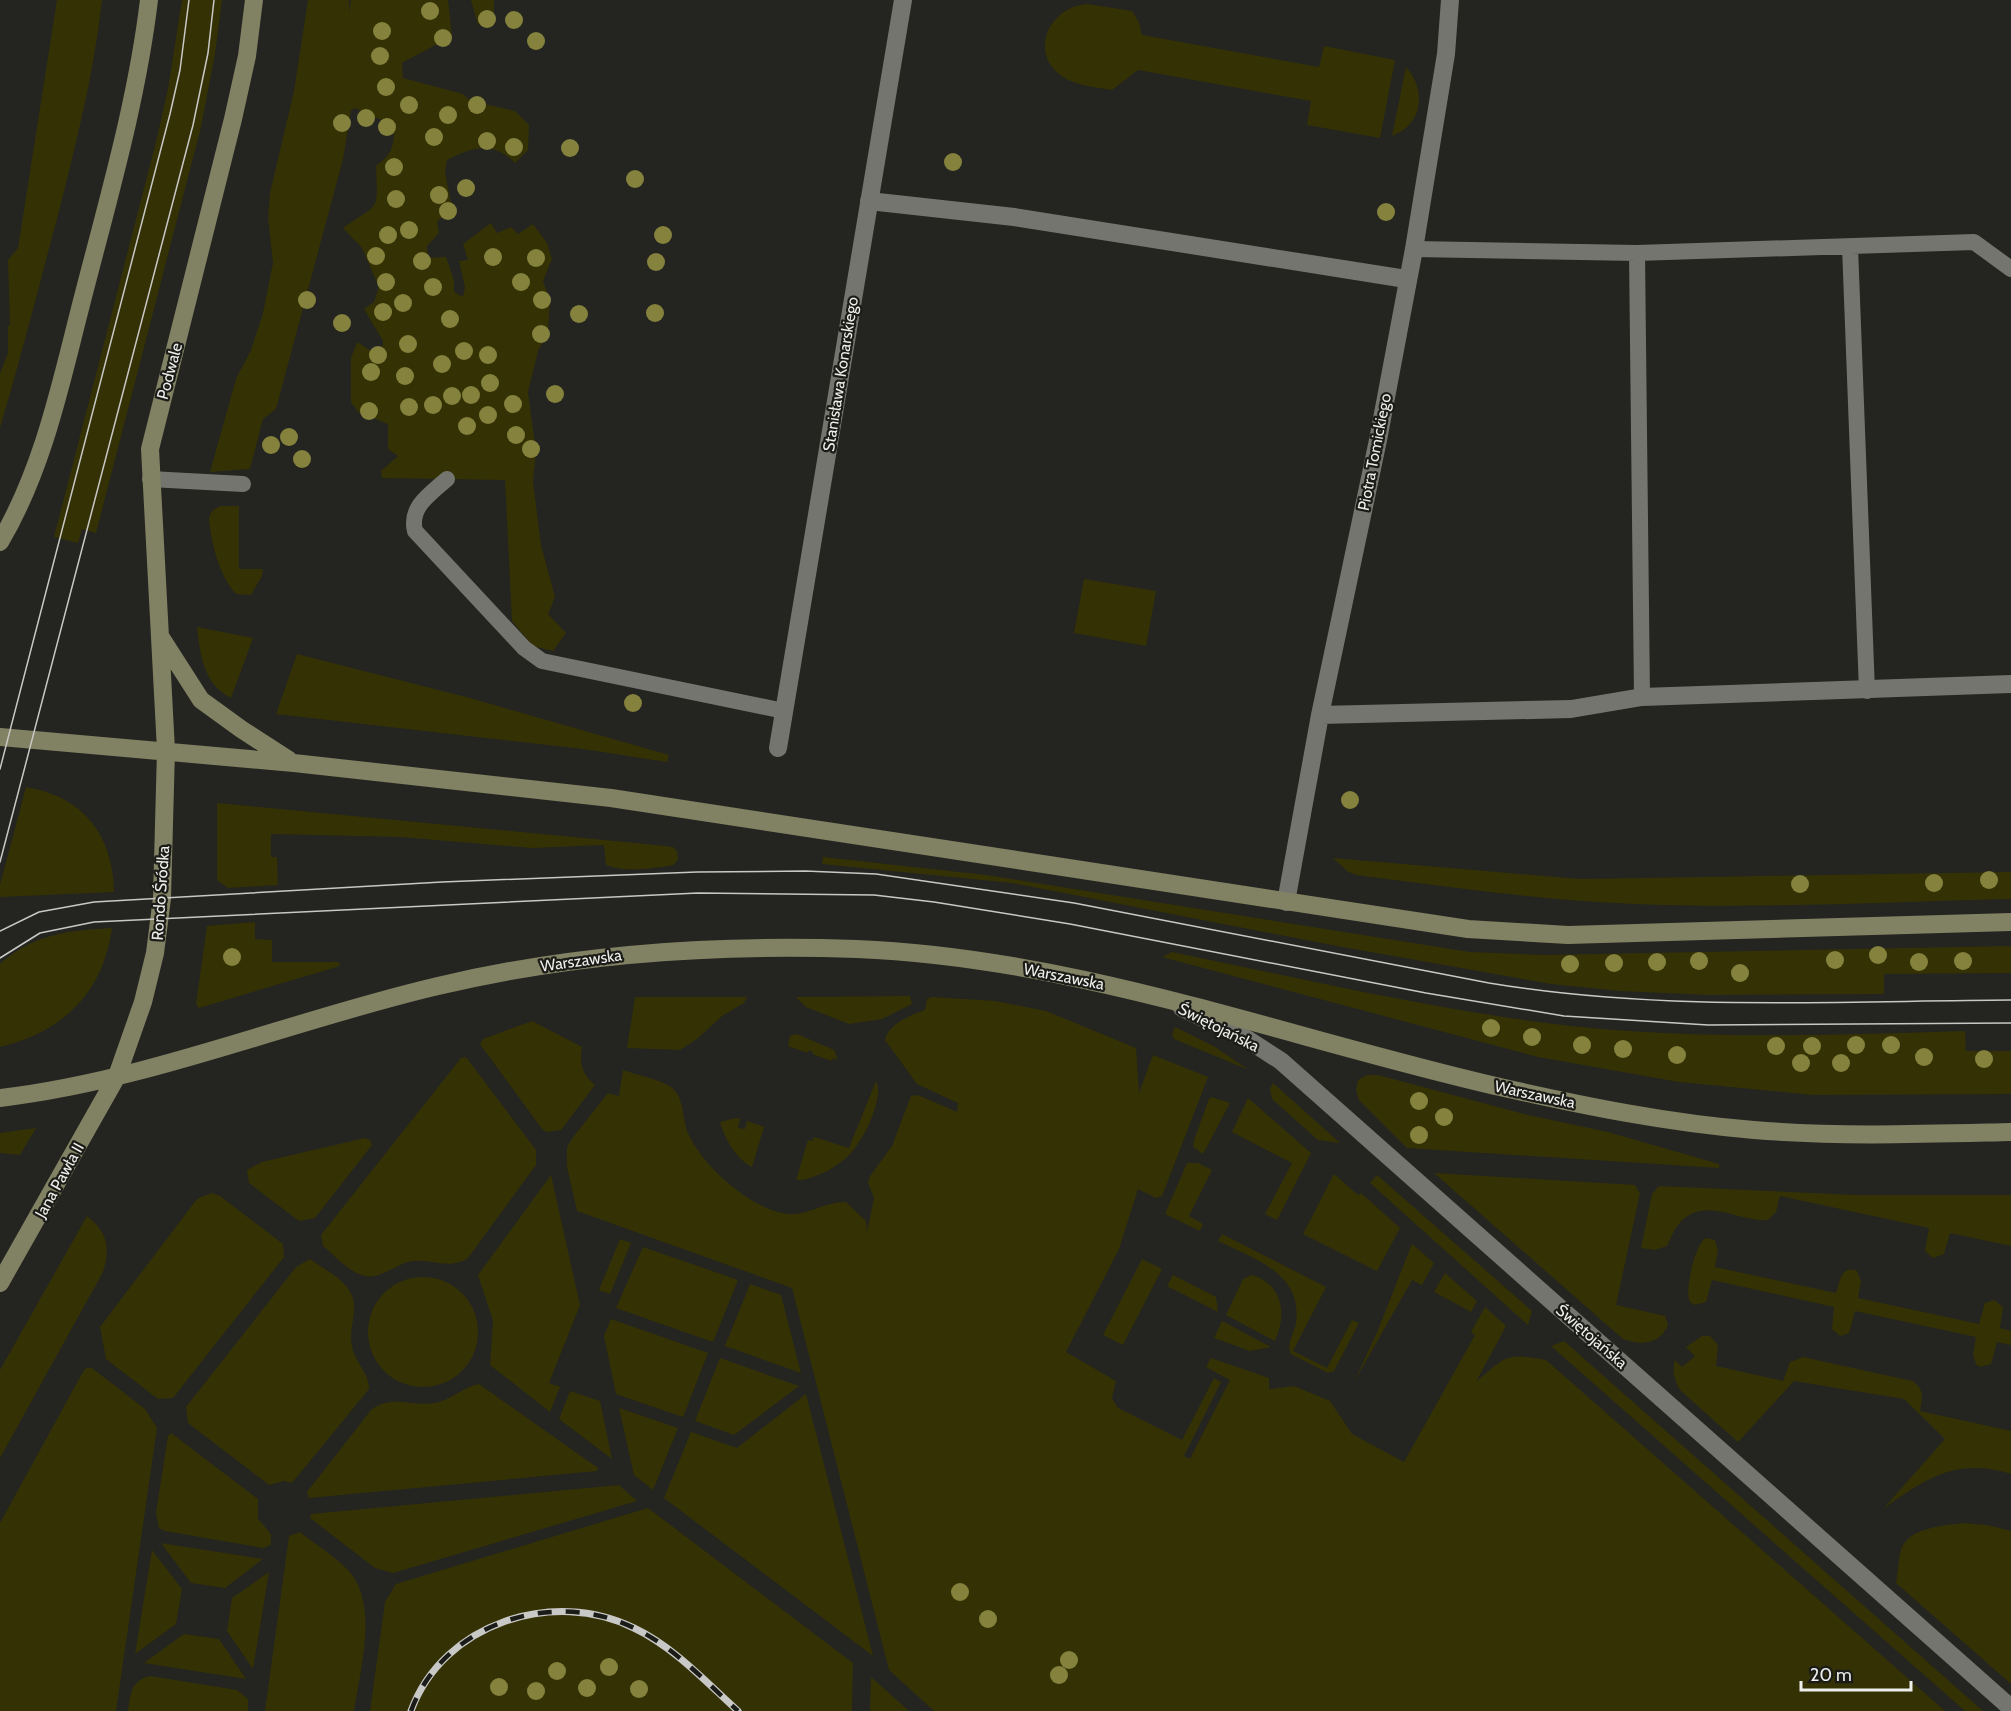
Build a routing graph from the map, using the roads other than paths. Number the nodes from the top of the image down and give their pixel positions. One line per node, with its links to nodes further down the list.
1 (149, 0): 14 (main road)
2 (254, 0): 11 (main road, Podwale)
3 (903, 0): 5 (street, Stanisława Konarskiego)
4 (1450, 0): 7 (street, Piotra Tomickiego)
5 (869, 201): 10 (street); 19 (street, Stanisława Konarskiego)
6 (1850, 247): 8 (lane); 9 (lane); 17 (lane)
7 (1414, 249): 8 (lane); 10 (street, Piotra Tomickiego)
8 (1637, 253): 18 (lane)
9 (2011, 269)
10 (1406, 279): 20 (street, Piotra Tomickiego)
11 (150, 479): 13 (lane); 15 (main road, Podwale)
12 (447, 479): 19 (lane)
13 (243, 484)
14 (0, 542)
15 (159, 634): 23 (main road, Podwale); 24 (main road)
16 (2011, 684): 17 (street)
17 (1867, 690): 18 (street)
18 (1642, 697): 20 (street)
19 (784, 711): 22 (street, Stanisława Konarskiego)
20 (1320, 715): 25 (street, Piotra Tomickiego)
21 (0, 737): 23 (main road)
22 (778, 748)
23 (165, 750): 24 (main road); 28 (main road, Rondo Śródka)
24 (294, 763): 25 (main road)
25 (1286, 902): 26 (main road)
26 (2011, 922)
27 (1153, 994): 28 (main road, Warszawska); 30 (main road, Warszawska); 32 (street, Świętojańska)
28 (117, 1076): 29 (main road); 31 (main road, Jana Pawła II)
29 (0, 1098)
30 (2011, 1132)
31 (0, 1283)
32 (2011, 1708)

